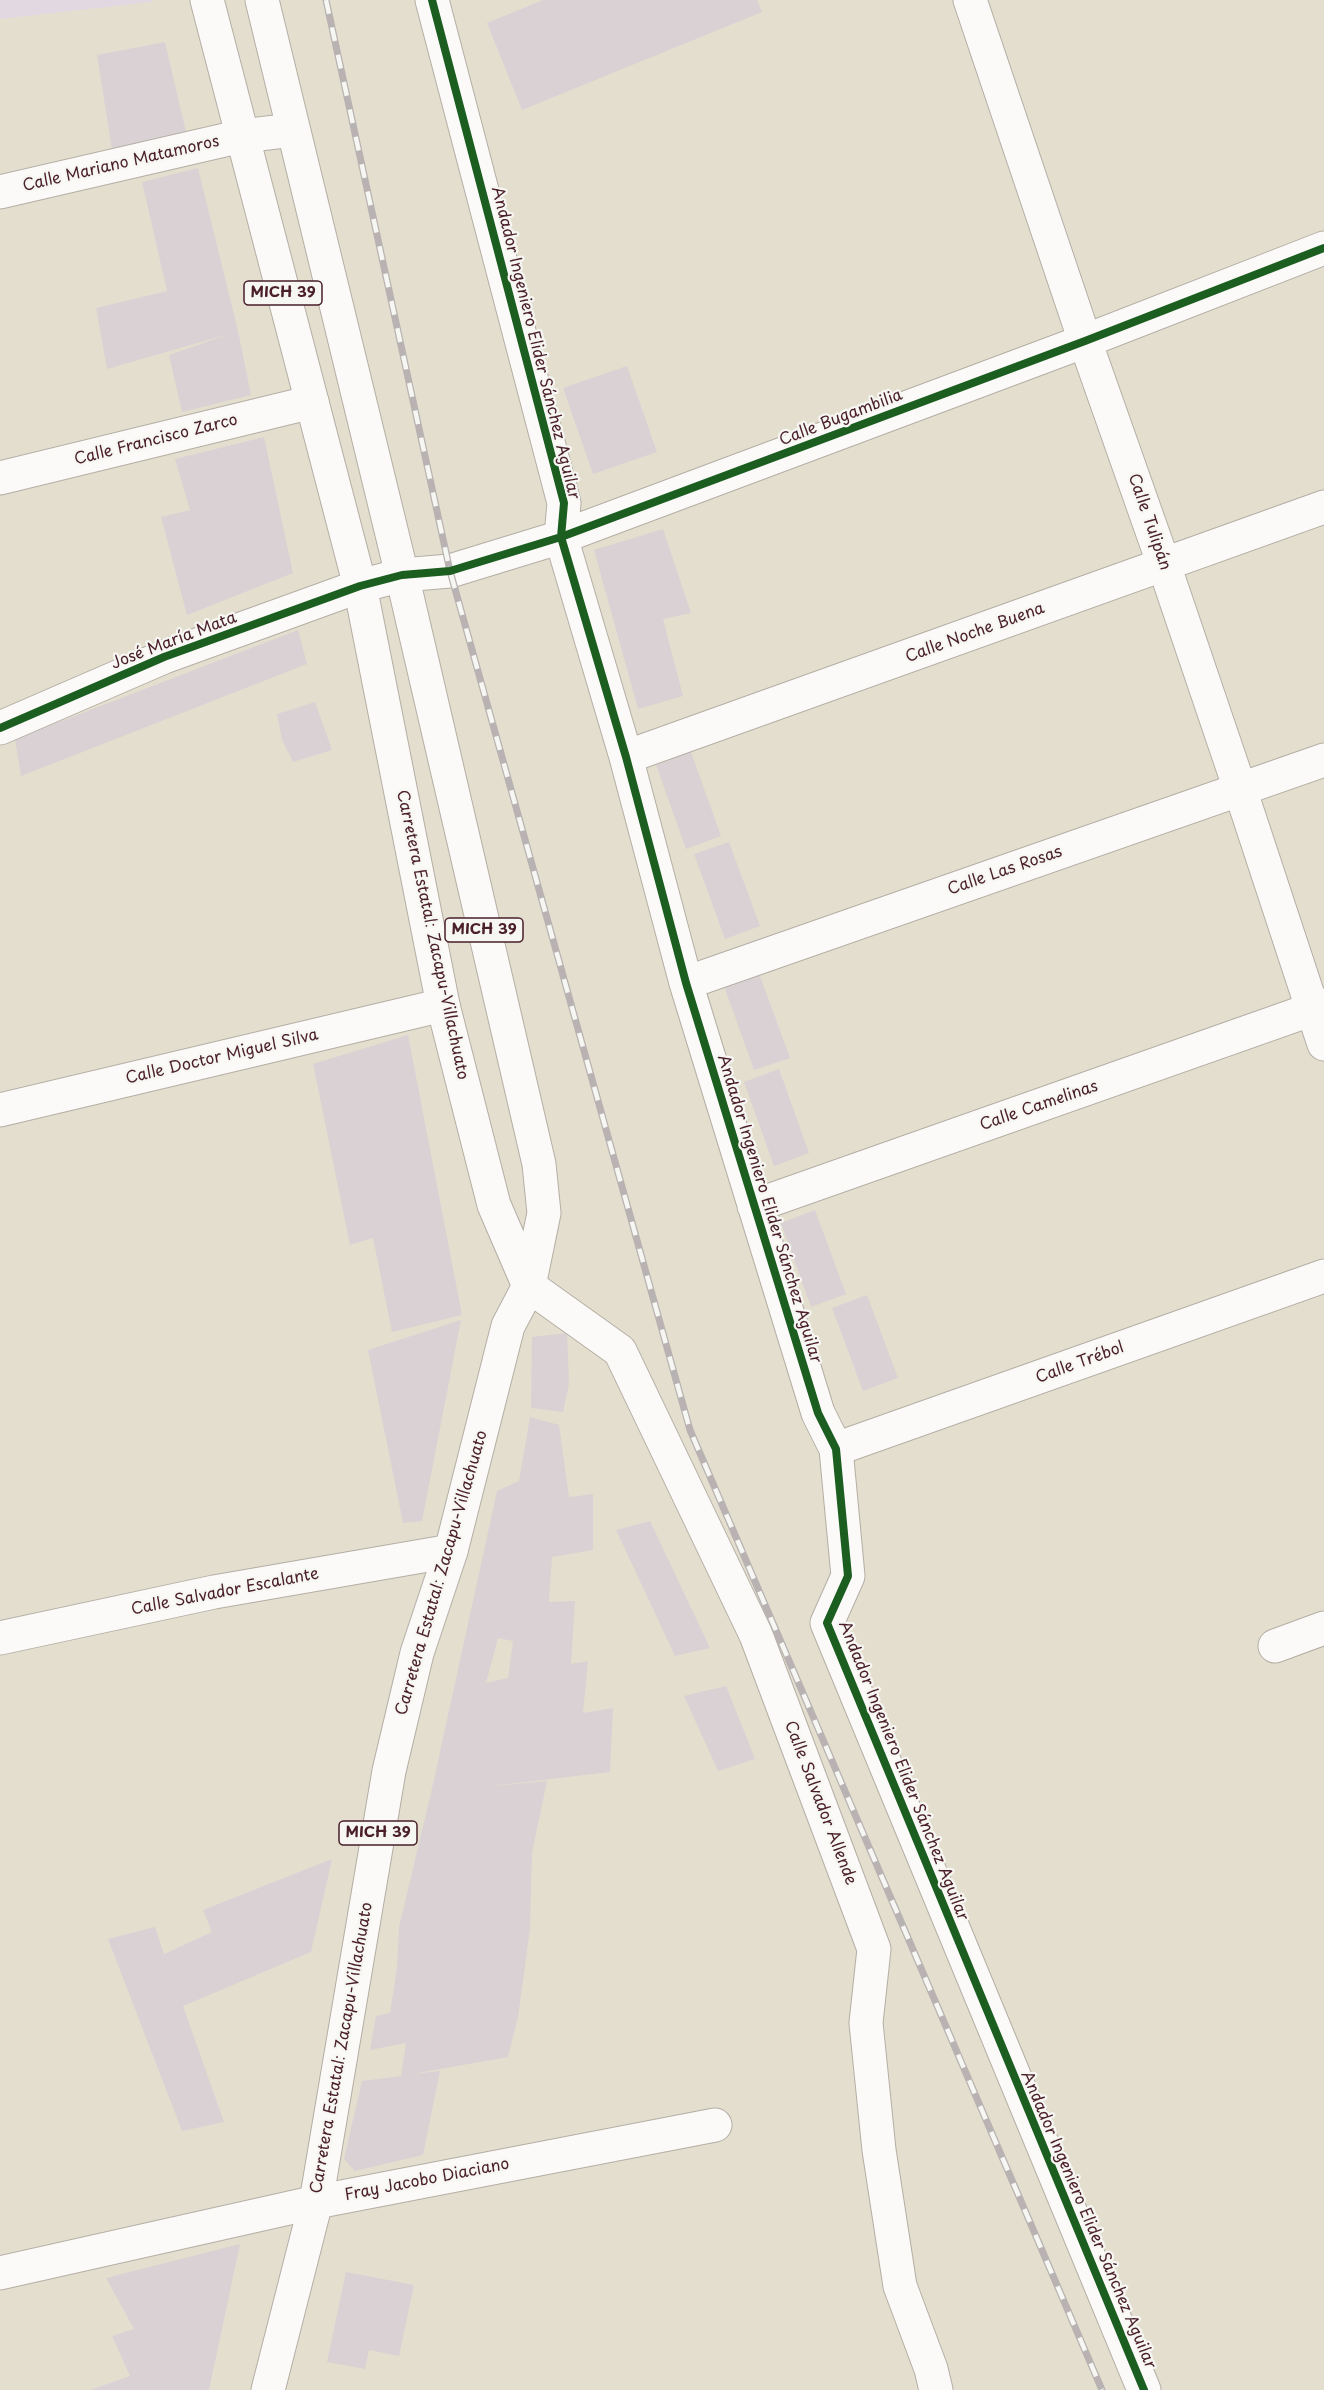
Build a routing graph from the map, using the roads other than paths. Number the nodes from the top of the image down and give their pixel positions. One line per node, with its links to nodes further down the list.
1 (207, 0): 6 (street, Carretera Estatal: Zacapu-Villachuato / MICH 39)
2 (262, 0): 5 (street, MICH 39)
3 (432, 0): 13 (street, Andador Ingeniero Elider Sánchez Aguilar)
4 (970, 0): 9 (street, Calle Tulipán)
5 (292, 130): 6 (street, Calle Mariano Matamoros); 15 (street, MICH 39)
6 (242, 136): 7 (street, Calle Mariano Matamoros); 10 (street, Carretera Estatal: Zacapu-Villachuato / MICH 39)
7 (0, 192)
8 (1324, 248): 9 (street, Calle Bugambilia)
9 (1084, 341): 13 (street, Calle Bugambilia); 14 (street, Calle Tulipán)
10 (312, 402): 11 (street, Calle Francisco Zarco); 16 (street, Carretera Estatal: Zacapu-Villachuato / MICH 39)
11 (0, 478)
12 (1324, 507): 14 (street, Calle Noche Buena)
13 (561, 537): 15 (street, Calle Bugambilia); 18 (street, Andador Ingeniero Elider Sánchez Aguilar)
14 (1164, 565): 18 (street, Calle Noche Buena); 20 (street, Calle Tulipán)
15 (402, 575): 16 (street, Calle Bugambilia); 28 (street, MICH 39)
16 (360, 586): 17 (street, José María Mata); 22 (street, Carretera Estatal: Zacapu-Villachuato / MICH 39)
17 (0, 728)
18 (626, 757): 21 (street, Andador Ingeniero Elider Sánchez Aguilar)
19 (1324, 760): 20 (street, Calle Las Rosas)
20 (1240, 789): 21 (street, Calle Las Rosas); 23 (street, Calle Tulipán)
21 (686, 983): 26 (street, Andador Ingeniero Elider Sánchez Aguilar)
22 (443, 1005): 25 (street, Calle Doctor Miguel Silva); 28 (street, Carretera Estatal: Zacapu-Villachuato / MICH 39)
23 (1318, 1007): 24 (street, Calle Tulipán); 26 (street, Calle Camelinas)
24 (1324, 1044)
25 (0, 1110)
26 (754, 1206): 29 (street, Andador Ingeniero Elider Sánchez Aguilar)
27 (1324, 1276): 29 (street, Calle Trébol)
28 (529, 1286): 30 (street, Carretera Estatal: Zacapu-Villachuato / MICH 39); 38 (street, Calle Salvador Allende)
29 (836, 1449): 39 (street, Andador Ingeniero Elider Sánchez Aguilar)
30 (451, 1551): 32 (street, Calle Salvador Escalante); 35 (street, Carretera Estatal: Zacapu-Villachuato / MICH 39)
31 (1324, 1628): 33 (street)
32 (0, 1638)
33 (1275, 1646)
34 (715, 2125): 35 (street, Fray Jacobo Diaciano)
35 (316, 2202): 36 (street, Fray Jacobo Diaciano); 37 (street, Carretera Estatal: Zacapu-Villachuato / MICH 39)
36 (0, 2273)
37 (268, 2390)
38 (936, 2390)
39 (1144, 2390)

